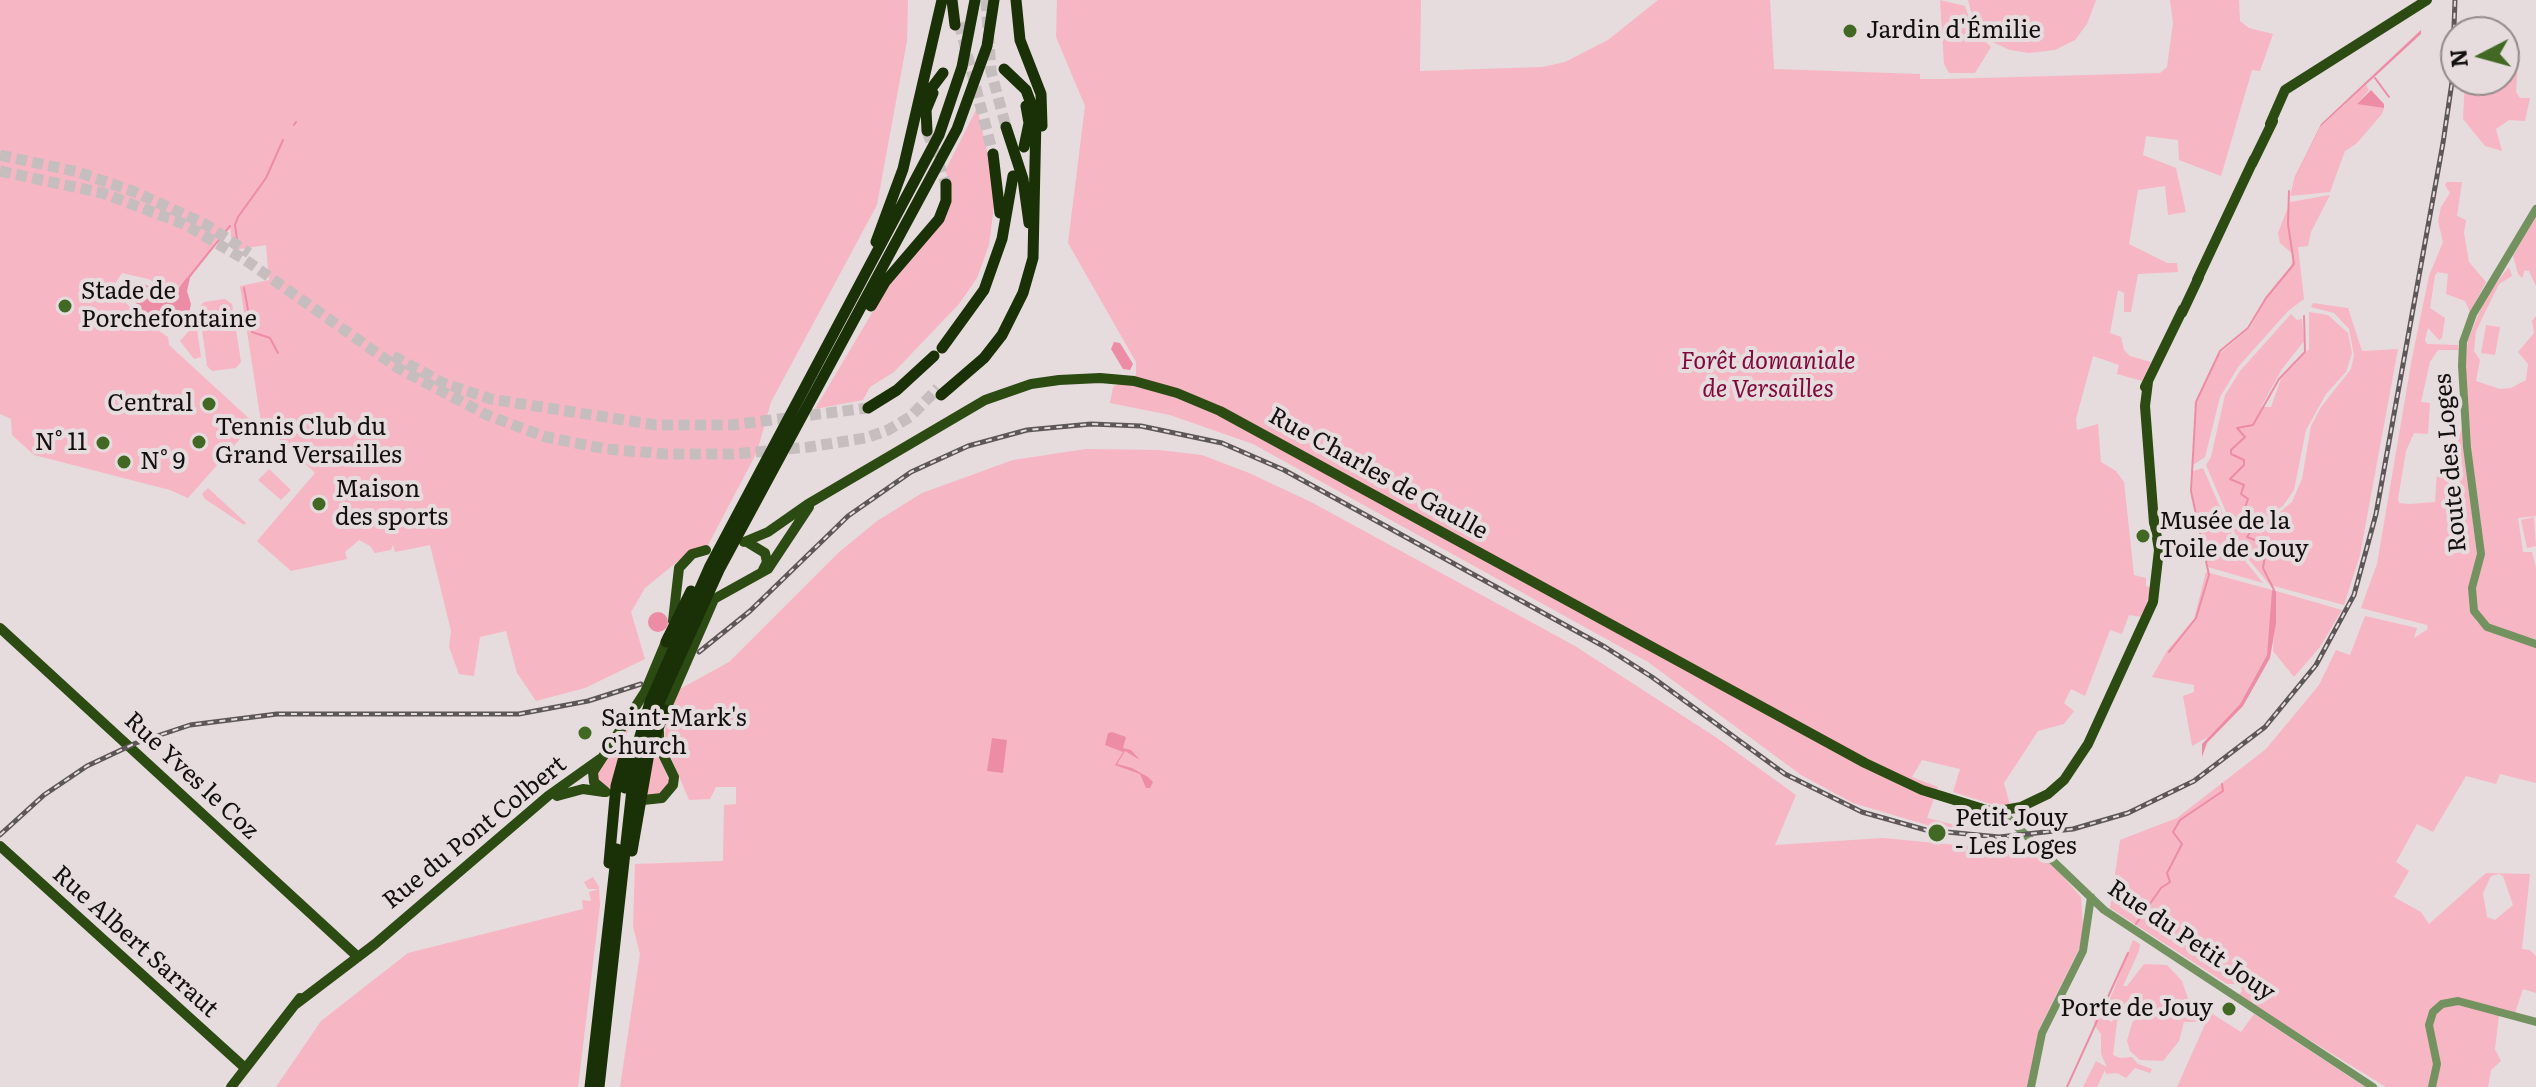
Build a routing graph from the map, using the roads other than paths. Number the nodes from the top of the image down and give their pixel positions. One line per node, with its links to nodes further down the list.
1 (942, 0): 15 (highway)
2 (954, 0): 10 (highway)
3 (975, 0): 20 (highway)
4 (994, 0): 9 (highway)
5 (1001, 0): 9 (highway)
6 (1016, 0): 18 (highway)
7 (2427, 0): 8 (main road)
8 (2415, 5): 40 (main road)
9 (993, 15): 22 (highway)
10 (957, 24)
11 (1006, 127): 18 (highway)
12 (927, 131): 15 (highway)
13 (1024, 147): 18 (highway)
14 (993, 154): 21 (highway)
15 (903, 169): 20 (highway)
16 (1013, 176): 21 (highway)
17 (946, 184): 22 (highway)
18 (1037, 203)
19 (2536, 209): 32 (street, Route des Loges)
20 (870, 266): 24 (highway)
21 (991, 270): 23 (highway)
22 (860, 312): 26 (highway)
23 (868, 408)
24 (788, 421): 31 (highway); 44 (highway)
25 (818, 497): 26 (main road, Rue Charles de Gaulle); 28 (main road, Rue Charles de Gaulle); 40 (main road, Rue Charles de Gaulle)
26 (743, 535): 28 (main road); 29 (highway); 42 (highway)
27 (706, 550): 31 (main road, Rue du Pont Colbert)
28 (759, 575): 29 (main road)
29 (714, 599): 34 (main road)
30 (0, 628): 45 (main road, Rue Yves le Coz)
31 (666, 642): 33 (main road, Rue du Pont Colbert)
32 (2536, 644)
33 (645, 692): 35 (main road, Rue du Pont Colbert); 44 (highway)
34 (665, 710): 38 (main road); 42 (highway)
35 (600, 759): 36 (main road, Rue du Pont Colbert); 37 (main road)
36 (575, 778): 37 (main road); 39 (main road, Rue du Pont Colbert)
37 (583, 789): 39 (main road)
38 (643, 800)
39 (535, 809): 45 (main road, Rue du Pont Colbert)
40 (2001, 810): 43 (street, Rue du Petit Jouy)
41 (0, 846): 47 (main road, Rue Albert Sarraut)
42 (622, 878): 50 (highway)
43 (2091, 897): 51 (street); 52 (street, Rue du Petit Jouy)
44 (606, 943): 49 (highway)
45 (356, 955): 47 (main road, Rue du Pont Colbert)
46 (2536, 1022): 53 (street)
47 (244, 1067): 48 (main road, Rue du Pont Colbert)
48 (231, 1087)
49 (590, 1087)
50 (599, 1087)
51 (2031, 1087)
52 (2373, 1087)
53 (2432, 1087)

